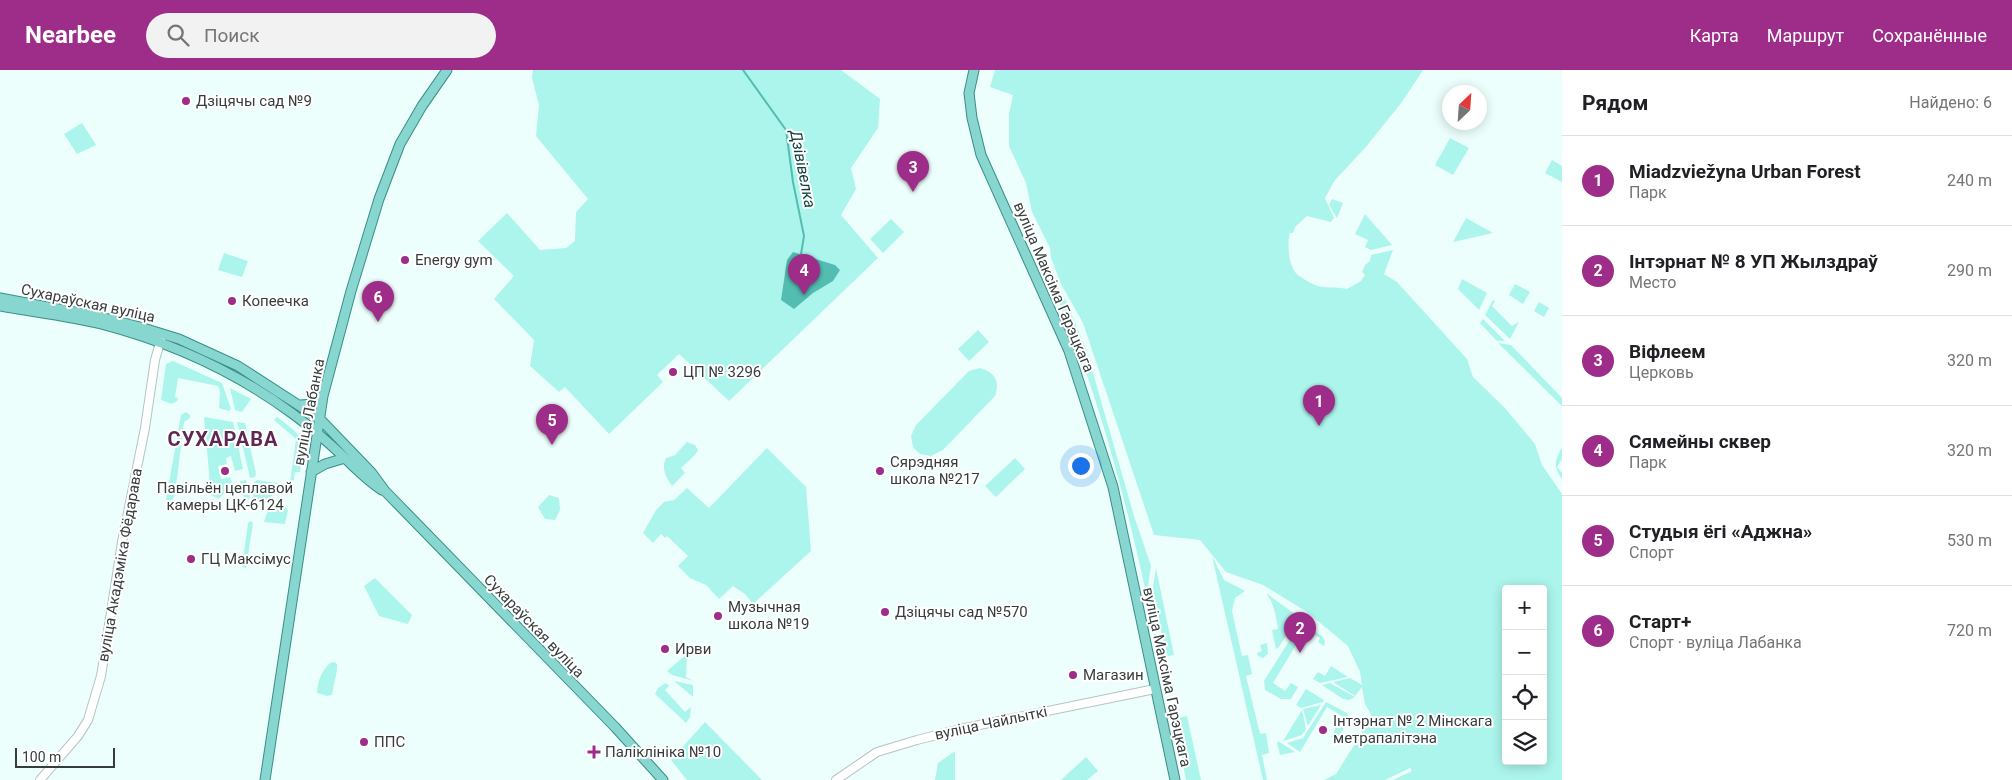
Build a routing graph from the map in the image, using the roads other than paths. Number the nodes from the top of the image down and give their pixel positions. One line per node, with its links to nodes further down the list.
1 (447, 70): 7 (main road, вуліца Лабанка)
2 (974, 70): 14 (main road, вуліца Максіма Гарэцкага)
3 (0, 298): 5 (main road, Сухараўская вуліца)
4 (0, 306): 6 (main road, Сухараўская вуліца)
5 (163, 334): 6 (street, вуліца Акадэміка Фёдарава); 8 (main road, Сухараўская вуліца)
6 (160, 343): 10 (main road, Сухараўская вуліца); 15 (street, вуліца Акадэміка Фёдарава)
7 (324, 396): 8 (main road); 9 (main road, вуліца Лабанка)
8 (298, 404): 9 (main road, Сухараўская вуліца)
9 (320, 419): 10 (main road, вуліца Лабанка); 13 (main road, Сухараўская вуліца)
10 (318, 432): 11 (main road, Сухараўская вуліца); 12 (main road, вуліца Лабанка)
11 (345, 458): 12 (main road); 13 (main road, Сухараўская вуліца)
12 (311, 472): 16 (main road, вуліца Лабанка)
13 (384, 491): 17 (main road, Сухараўская вуліца)
14 (1154, 689): 18 (street, вуліца Чайлыткі); 19 (main road, вуліца Максіма Гарэцкага)
15 (40, 780)
16 (265, 780)
17 (663, 780)
18 (836, 780)
19 (1175, 780)

